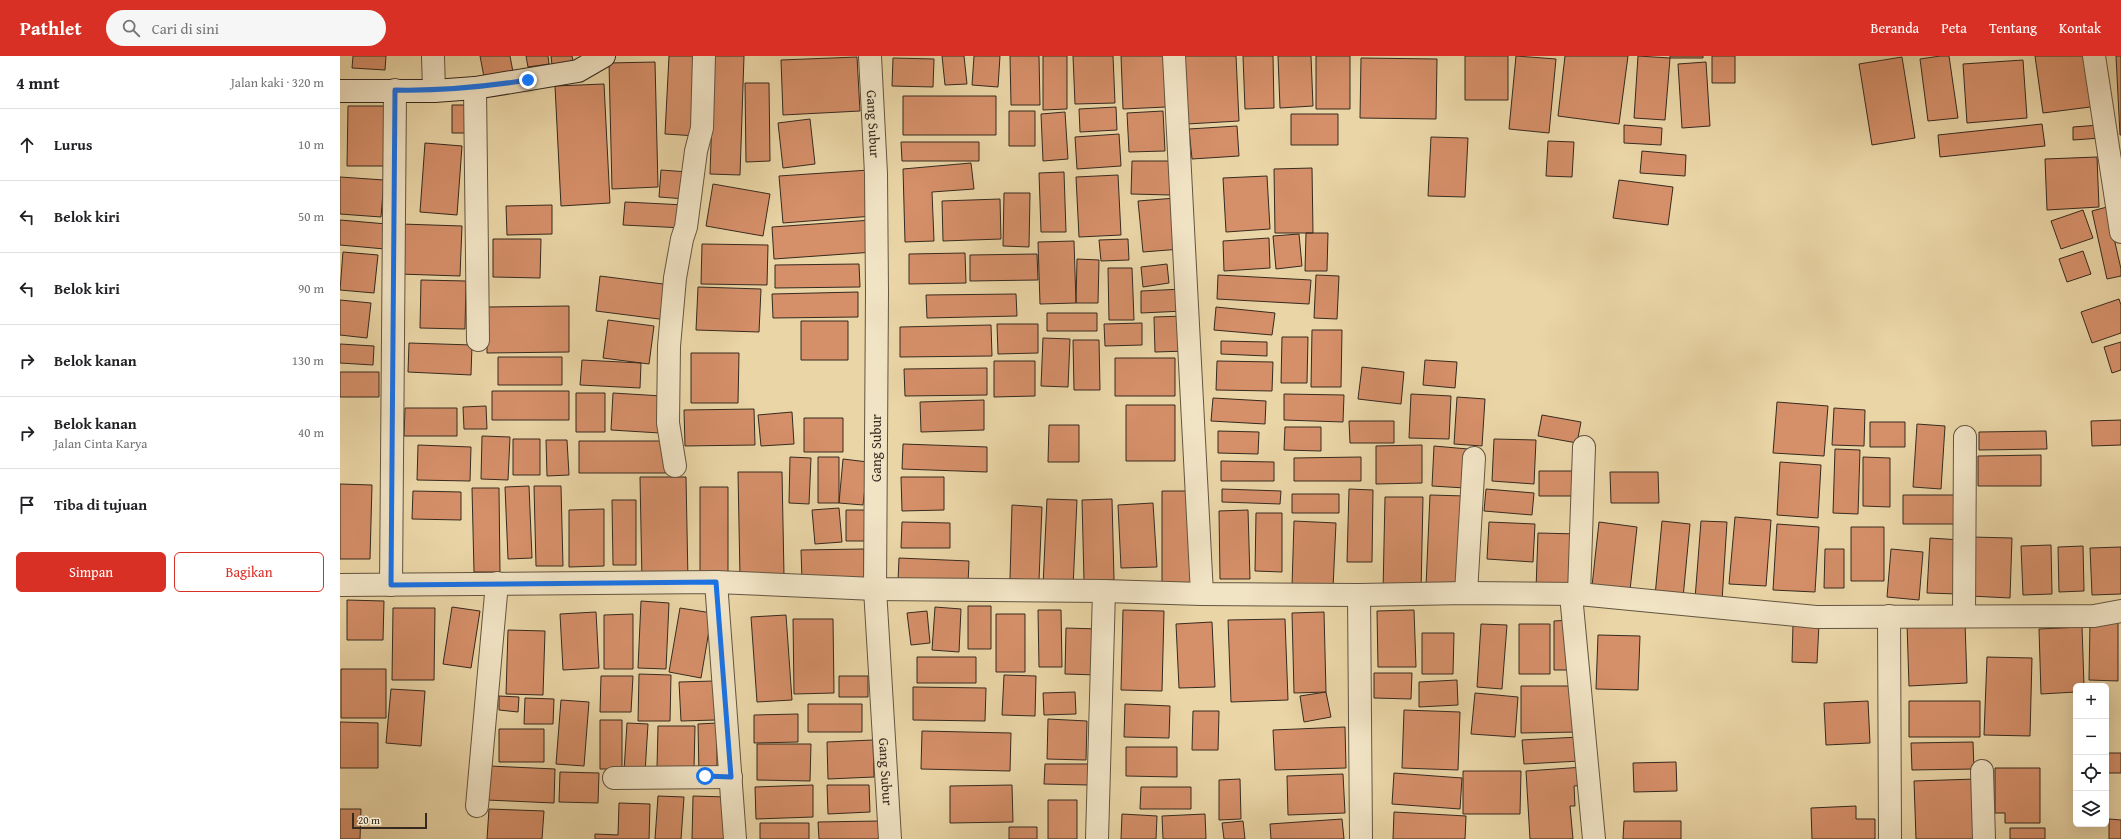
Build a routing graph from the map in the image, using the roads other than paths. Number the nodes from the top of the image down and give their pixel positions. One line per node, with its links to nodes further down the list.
1 (433, 56): 11 (street)
2 (604, 56): 7 (street)
3 (704, 56): 17 (street)
4 (870, 56): 22 (street, Gang Subur)
5 (1174, 56): 25 (street)
6 (2094, 56): 12 (street)
7 (577, 63): 8 (street)
8 (475, 88): 11 (street); 13 (street)
9 (395, 90): 10 (street); 11 (street); 21 (street)
10 (340, 91)
11 (434, 91)
12 (2121, 232)
13 (478, 340)
14 (1966, 437): 29 (street)
15 (1584, 447): 27 (street)
16 (1474, 458): 24 (street)
17 (675, 466)
18 (716, 582): 19 (street); 22 (street); 32 (street)
19 (497, 583): 21 (street); 34 (street)
20 (340, 585): 21 (street)
21 (391, 585)
22 (875, 589): 23 (street); 36 (street, Gang Subur)
23 (1104, 591): 25 (street); 37 (street)
24 (1466, 593): 26 (street); 27 (street)
25 (1202, 594): 26 (street)
26 (1359, 595): 38 (street)
27 (1575, 595): 30 (street); 39 (street)
28 (2121, 611): 29 (street)
29 (1964, 615): 30 (street)
30 (1889, 616): 40 (street)
31 (1982, 771): 41 (street)
32 (731, 777): 33 (street); 35 (street)
33 (614, 778)
34 (477, 806)
35 (735, 839)
36 (890, 839)
37 (1097, 839)
38 (1361, 839)
39 (1594, 839)
40 (1890, 839)
41 (1984, 839)

